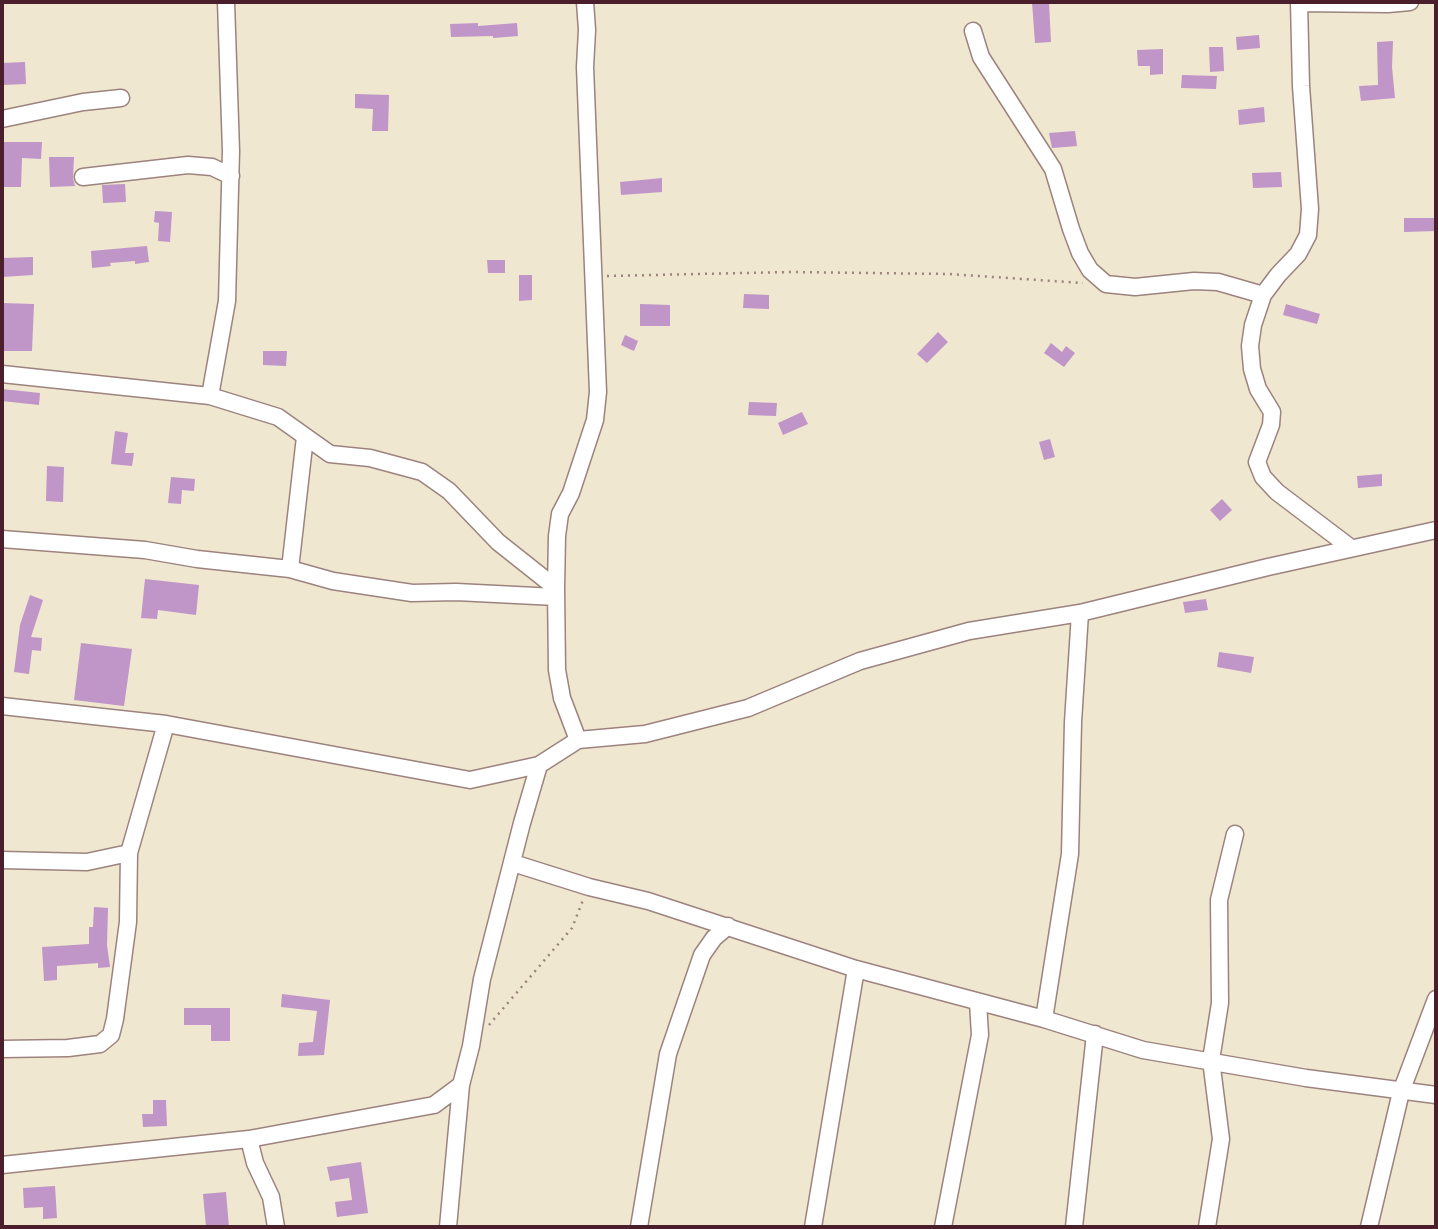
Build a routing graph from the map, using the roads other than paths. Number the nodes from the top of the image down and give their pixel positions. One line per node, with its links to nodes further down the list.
1 (226, 2): 8 (street)
2 (585, 2): 18 (street)
3 (1300, 2): 4 (street); 10 (street)
4 (1410, 2)
5 (973, 31): 10 (street)
6 (121, 98): 7 (street)
7 (2, 119)
8 (231, 176): 9 (street); 12 (street)
9 (83, 177)
10 (1263, 295): 16 (street)
11 (2, 374): 12 (street)
12 (210, 396): 13 (street)
13 (305, 437): 17 (street); 18 (street)
14 (1436, 530): 16 (street)
15 (2, 539): 17 (street)
16 (1351, 548): 19 (street)
17 (290, 569): 18 (street)
18 (556, 593): 22 (street)
19 (1080, 613): 22 (street); 32 (street)
20 (2, 706): 21 (street)
21 (166, 724): 23 (street); 25 (street)
22 (578, 740): 23 (street)
23 (539, 765): 27 (street)
24 (1235, 834): 35 (street)
25 (130, 853): 26 (street); 34 (street)
26 (2, 860)
27 (513, 863): 28 (street); 36 (street)
28 (728, 926): 29 (street); 43 (street)
29 (856, 969): 31 (street); 44 (street)
30 (1436, 999): 37 (street)
31 (978, 1002): 32 (street); 45 (street)
32 (1044, 1019): 33 (street)
33 (1095, 1034): 35 (street); 46 (street)
34 (2, 1049)
35 (1211, 1060): 37 (street); 47 (street)
36 (461, 1085): 39 (street); 42 (street)
37 (1401, 1091): 38 (street); 48 (street)
38 (1436, 1095)
39 (249, 1139): 40 (street); 41 (street)
40 (2, 1165)
41 (276, 1227)
42 (448, 1227)
43 (639, 1227)
44 (813, 1227)
45 (943, 1227)
46 (1074, 1227)
47 (1207, 1227)
48 (1369, 1227)

